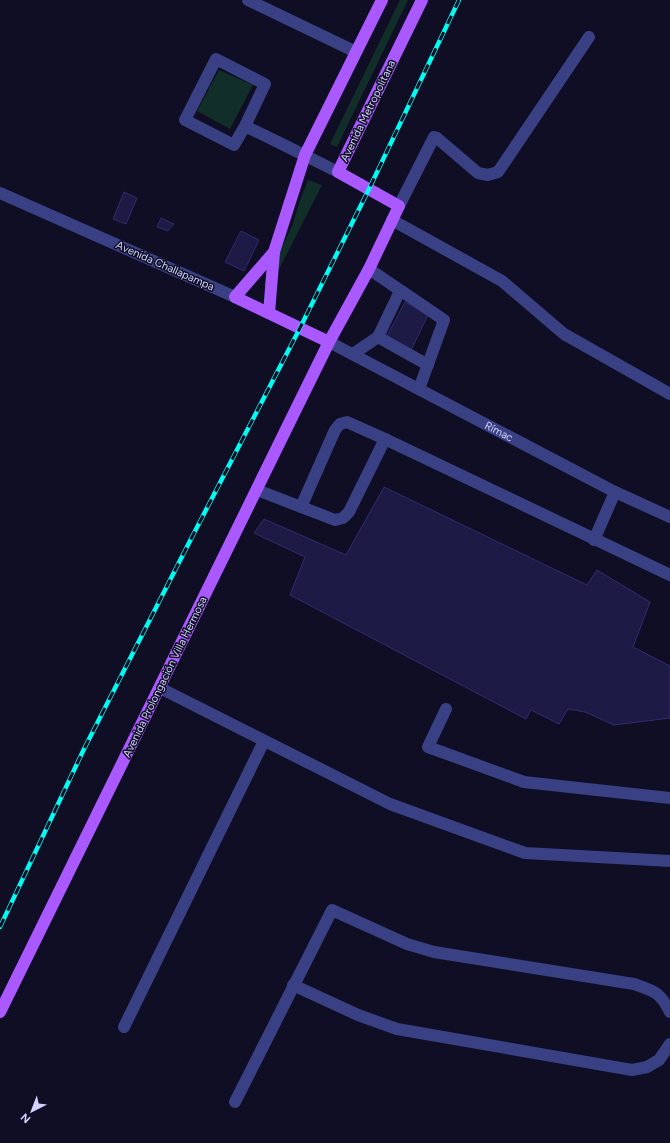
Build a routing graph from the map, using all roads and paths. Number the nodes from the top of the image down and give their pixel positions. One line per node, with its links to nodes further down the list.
1 (248, 0): 5 (street)
2 (382, 0): 5 (main road)
3 (422, 0): 8 (main road, Avenida Metropolitana)
4 (589, 37): 10 (street)
5 (356, 52): 7 (main road)
6 (245, 126): 6 (street); 7 (street)
7 (305, 155): 8 (street); 12 (main road)
8 (338, 172): 10 (main road, Avenida Metropolitana)
9 (0, 194): 15 (street, Avenida Challapampa)
10 (399, 206): 11 (main road)
11 (392, 220): 13 (main road); 22 (street)
12 (274, 252): 15 (main road); 16 (main road)
13 (368, 269): 14 (street); 18 (main road)
14 (400, 291): 17 (street); 20 (street)
15 (235, 297): 16 (main road, Avenida Challapampa)
16 (269, 313): 18 (main road, Avenida Challapampa)
17 (378, 337): 19 (street); 20 (street)
18 (329, 342): 19 (street, Rímac); 24 (main road, Avenida Prolongación Villa Hermosa)
19 (352, 354): 21 (street, Rímac)
20 (428, 365): 21 (street)
21 (419, 389): 25 (street, Rímac)
22 (670, 394)
23 (385, 439): 26 (street); 26 (street); 28 (street)
24 (257, 490): 26 (street); 30 (main road, Avenida Prolongación Villa Hermosa)
25 (615, 492): 27 (street, Rímac); 28 (street)
26 (301, 507)
27 (670, 517)
28 (594, 540): 29 (street)
29 (670, 575)
30 (160, 688): 32 (street); 36 (main road, Avenida Prolongación Villa Hermosa)
31 (446, 709): 33 (street)
32 (264, 741): 34 (street); 38 (street)
33 (670, 798)
34 (670, 861)
35 (293, 985): 37 (street); 39 (street); 40 (street)
36 (0, 1012)
37 (670, 1012)
38 (124, 1027)
39 (670, 1044)
40 (235, 1102)

